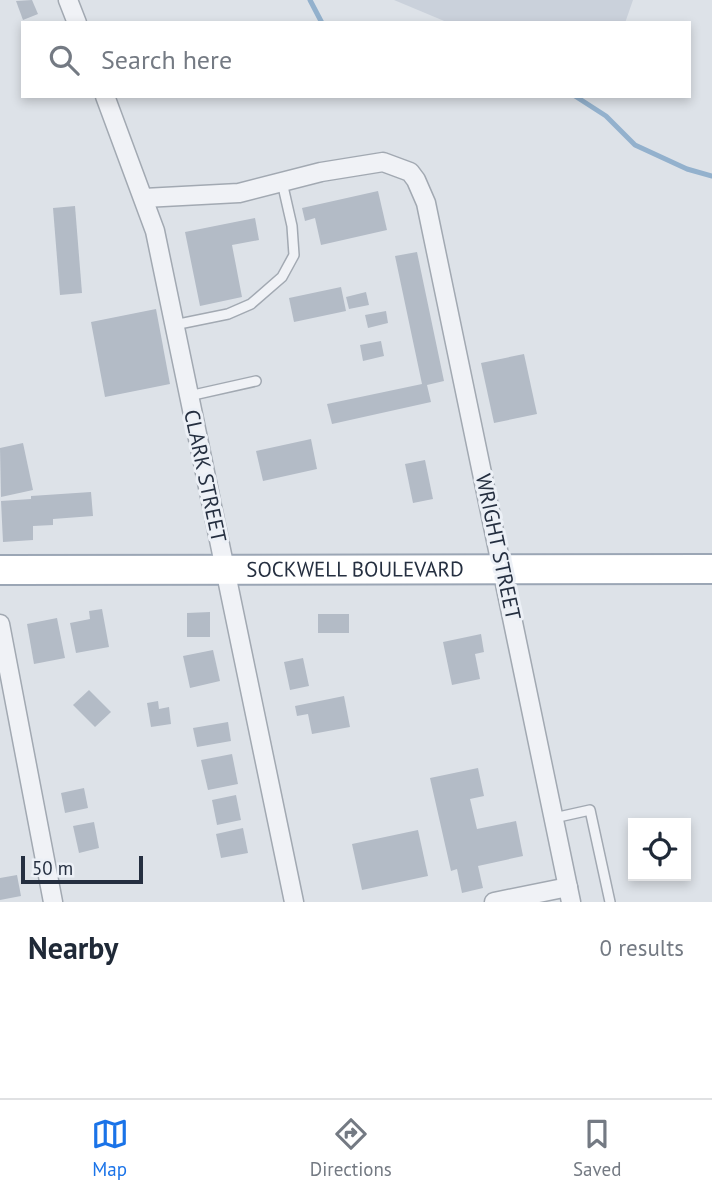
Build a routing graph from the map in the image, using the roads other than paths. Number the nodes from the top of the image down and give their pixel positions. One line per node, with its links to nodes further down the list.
1 (68, 0): 2 (street)
2 (75, 21)
3 (107, 98): 5 (street, CLARK STREET)
4 (282, 182): 5 (street); 6 (lane); 10 (street, WRIGHT STREET)
5 (144, 198): 6 (street, CLARK STREET)
6 (174, 325): 8 (street, CLARK STREET)
7 (256, 381): 8 (lane)
8 (189, 396): 9 (street, CLARK STREET)
9 (224, 568): 10 (main road, SOCKWELL BOULEVARD); 12 (main road, SOCKWELL BOULEVARD); 17 (street, CLARK STREET)
10 (503, 569): 11 (main road, SOCKWELL BOULEVARD); 14 (street, WRIGHT STREET)
11 (712, 569)
12 (0, 570)
13 (0, 624): 16 (street)
14 (554, 818): 15 (street, WRIGHT STREET); 19 (lane)
15 (570, 895): 18 (street)
16 (53, 902)
17 (294, 902)
18 (494, 902)
19 (610, 902)

